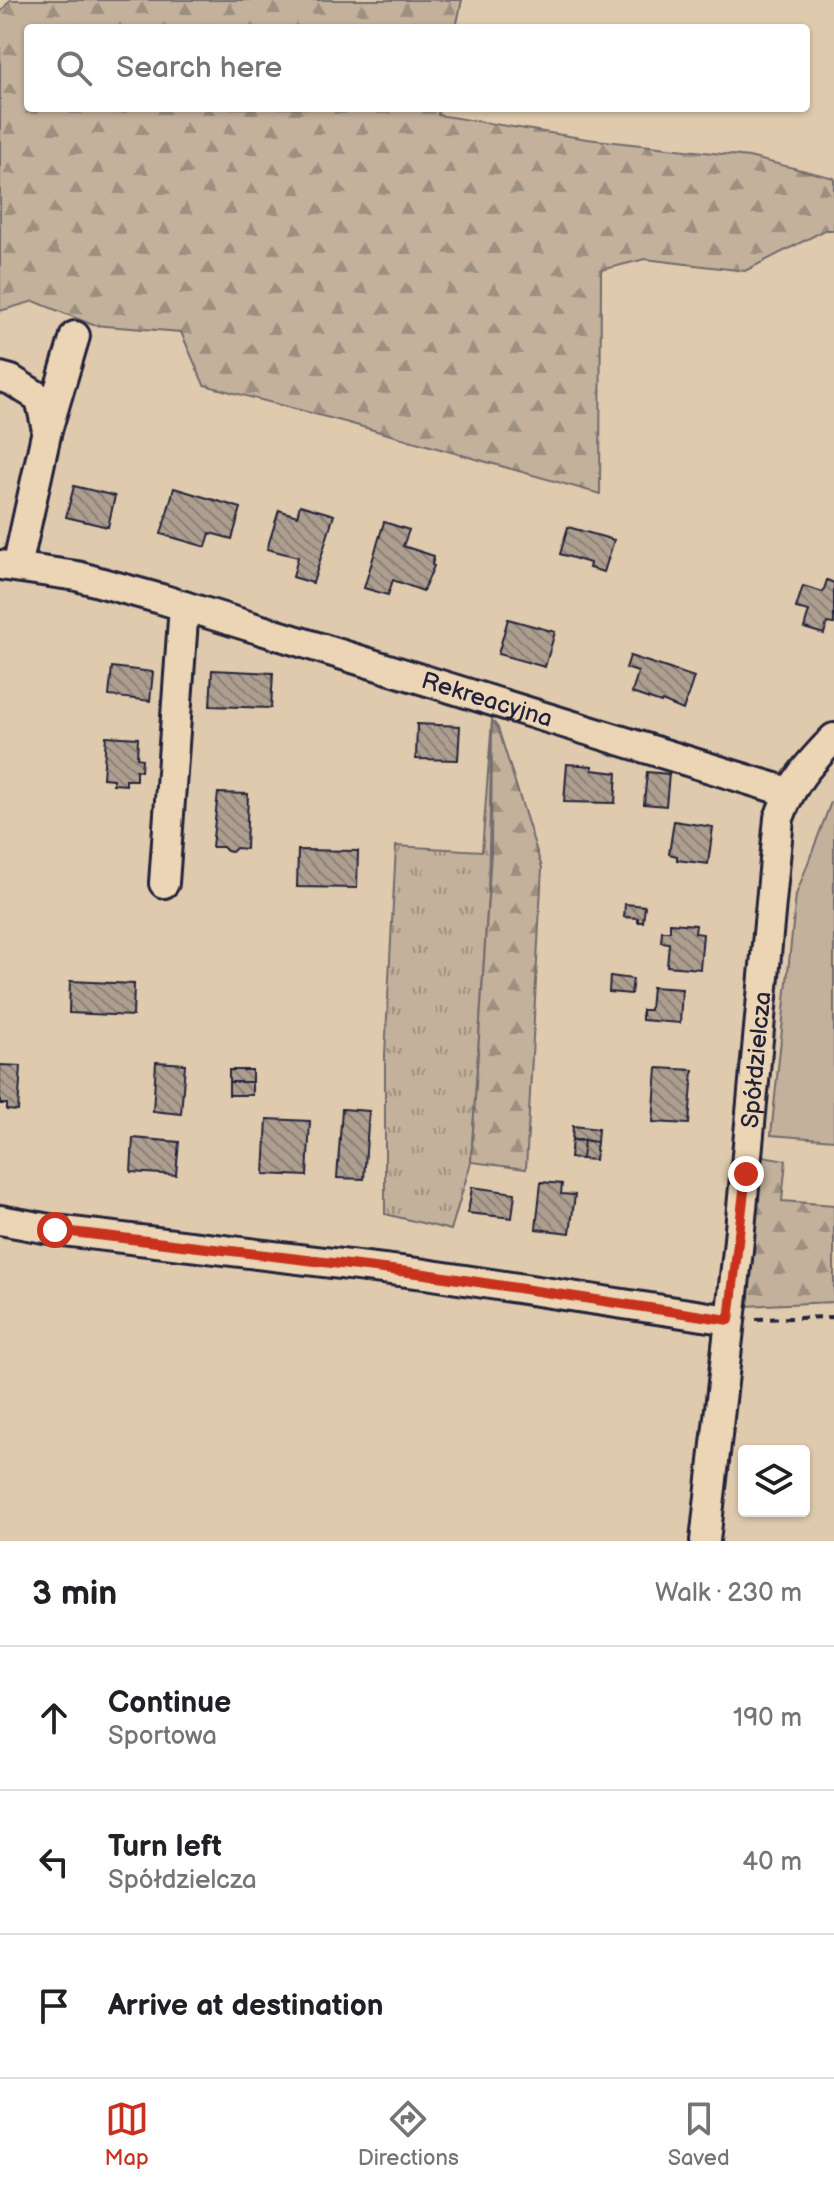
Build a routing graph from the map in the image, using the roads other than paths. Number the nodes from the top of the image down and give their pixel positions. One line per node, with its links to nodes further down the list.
1 (75, 336): 3 (street, Rekreacyjna)
2 (0, 377): 3 (street)
3 (47, 430): 4 (street, Rekreacyjna)
4 (8, 566): 5 (street, Rekreacyjna)
5 (184, 606): 7 (street, Rekreacyjna); 8 (street)
6 (834, 738): 7 (street, Spółdzielcza)
7 (788, 792): 10 (street, Spółdzielcza)
8 (164, 883)
9 (0, 1220): 10 (street)
10 (729, 1320): 11 (street, Spółdzielcza)
11 (705, 1541)

